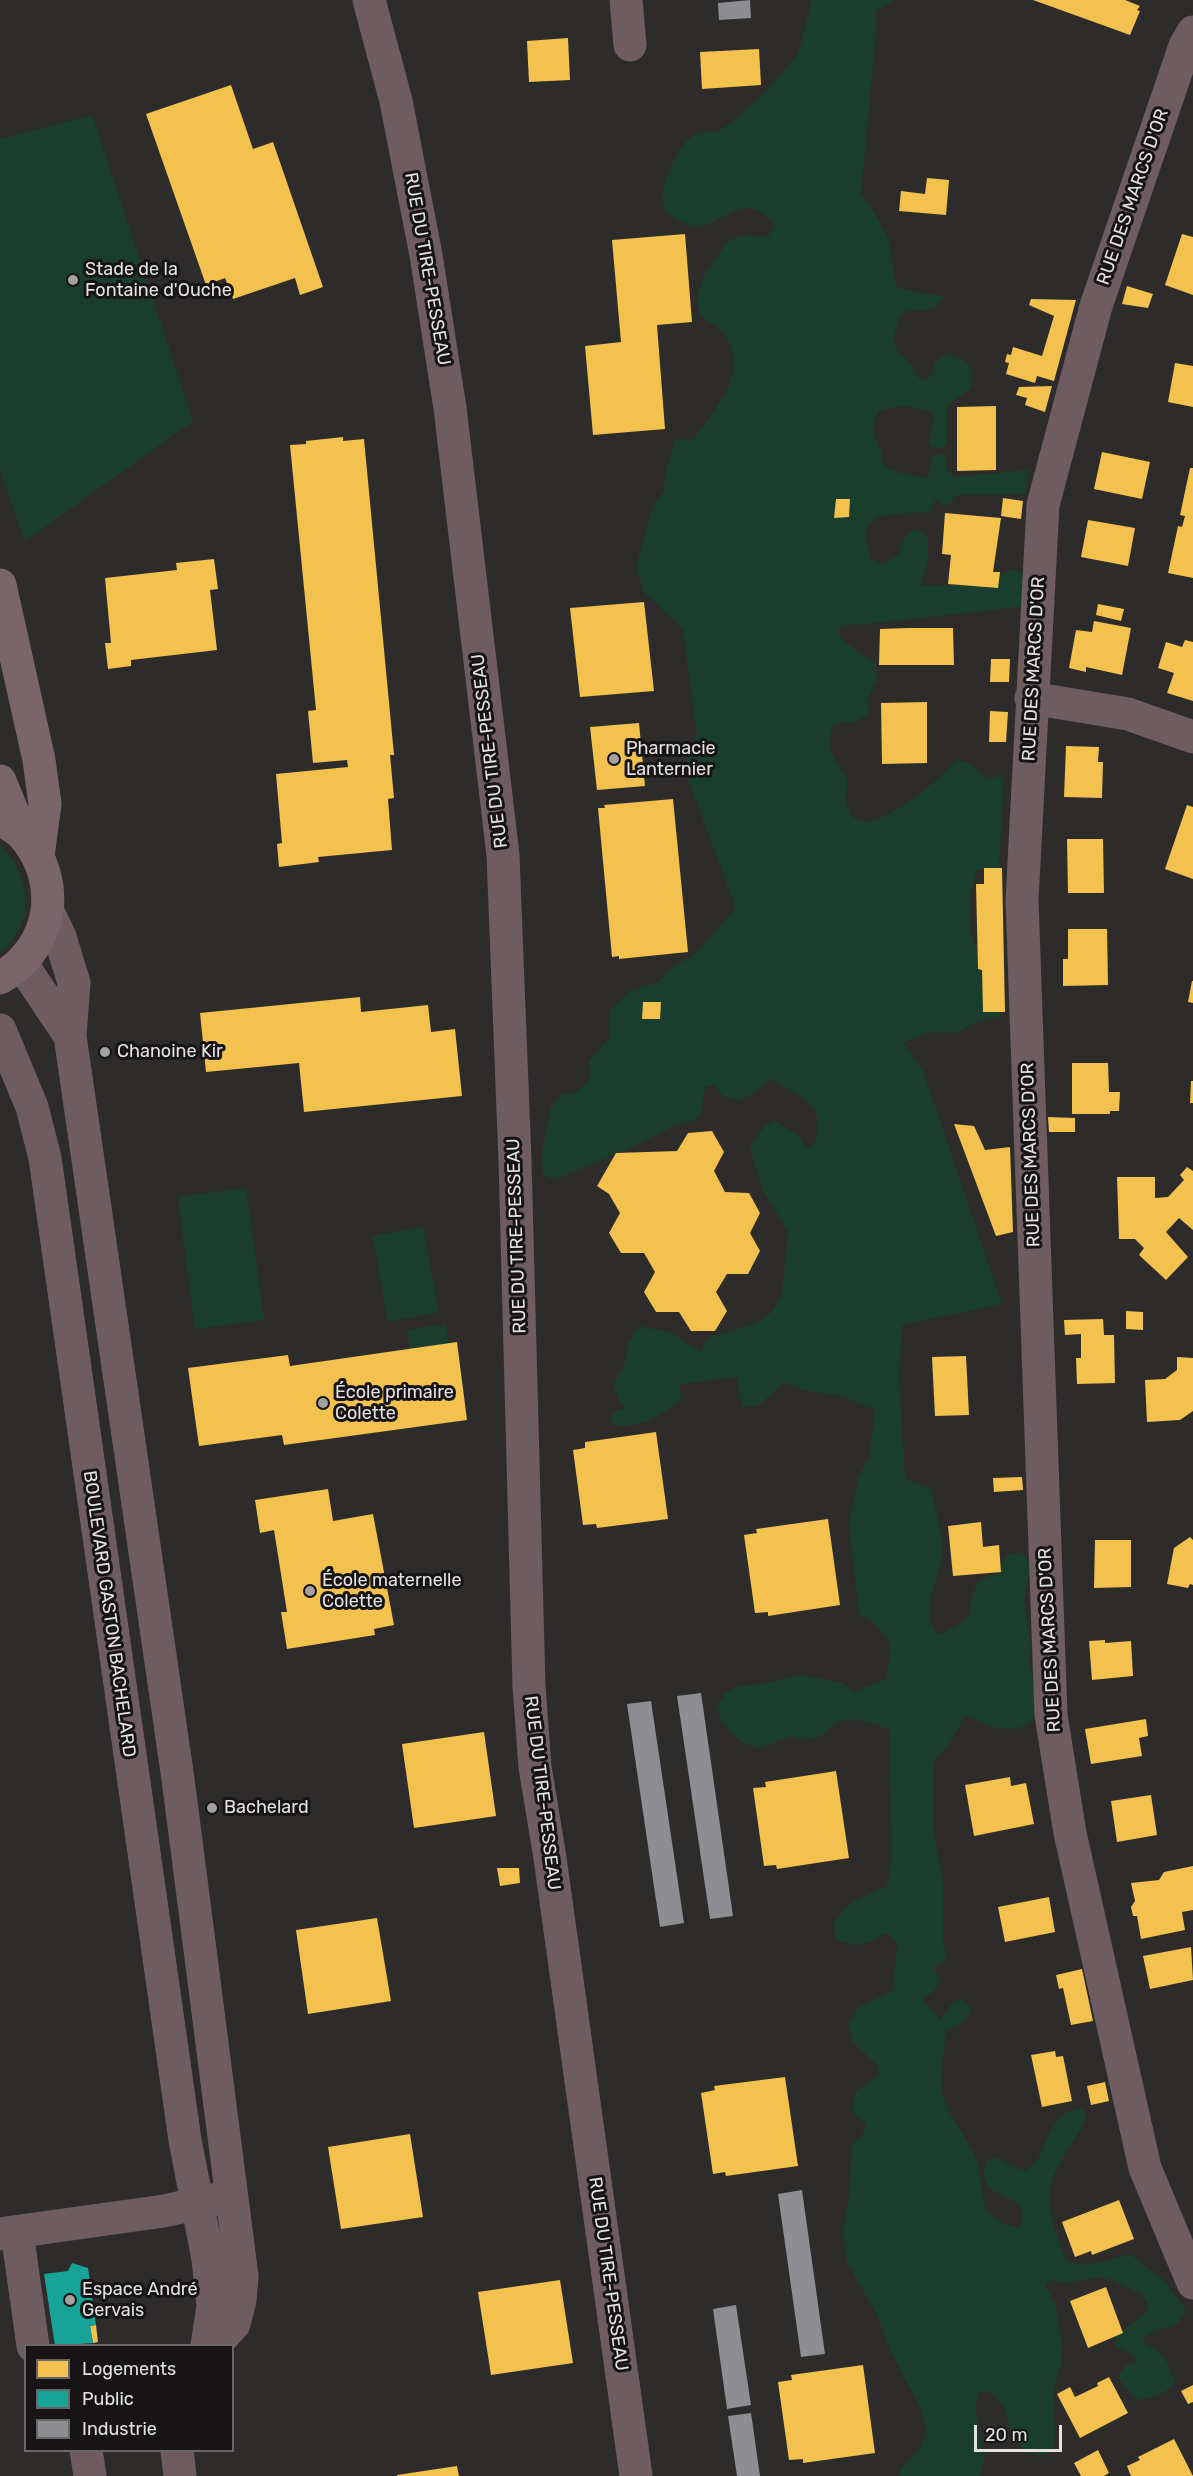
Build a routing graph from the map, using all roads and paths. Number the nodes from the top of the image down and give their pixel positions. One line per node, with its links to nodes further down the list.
1 (369, 0): 25 (street, RUE DU TIRE-PESSEAU)
2 (626, 0): 4 (street)
3 (1193, 32): 6 (street, RUE DES MARCS D'OR)
4 (630, 45)
5 (0, 585): 9 (main road)
6 (1031, 698): 7 (street); 17 (street, RUE DES MARCS D'OR)
7 (1193, 737)
8 (0, 781): 9 (main road)
9 (20, 836): 10 (main road)
10 (48, 912): 11 (main road); 13 (street)
11 (11, 970): 13 (street)
12 (0, 1030): 15 (street, BOULEVARD GASTON BACHELARD)
13 (70, 1036): 14 (street)
14 (231, 2197): 15 (street); 20 (street)
15 (196, 2205): 16 (street); 19 (street, BOULEVARD GASTON BACHELARD)
16 (9, 2233): 18 (street)
17 (1193, 2283)
18 (33, 2344)
19 (207, 2344)
20 (216, 2344)
21 (86, 2452): 23 (street)
22 (177, 2452): 24 (street)
23 (90, 2476)
24 (180, 2476)
25 (636, 2476)

